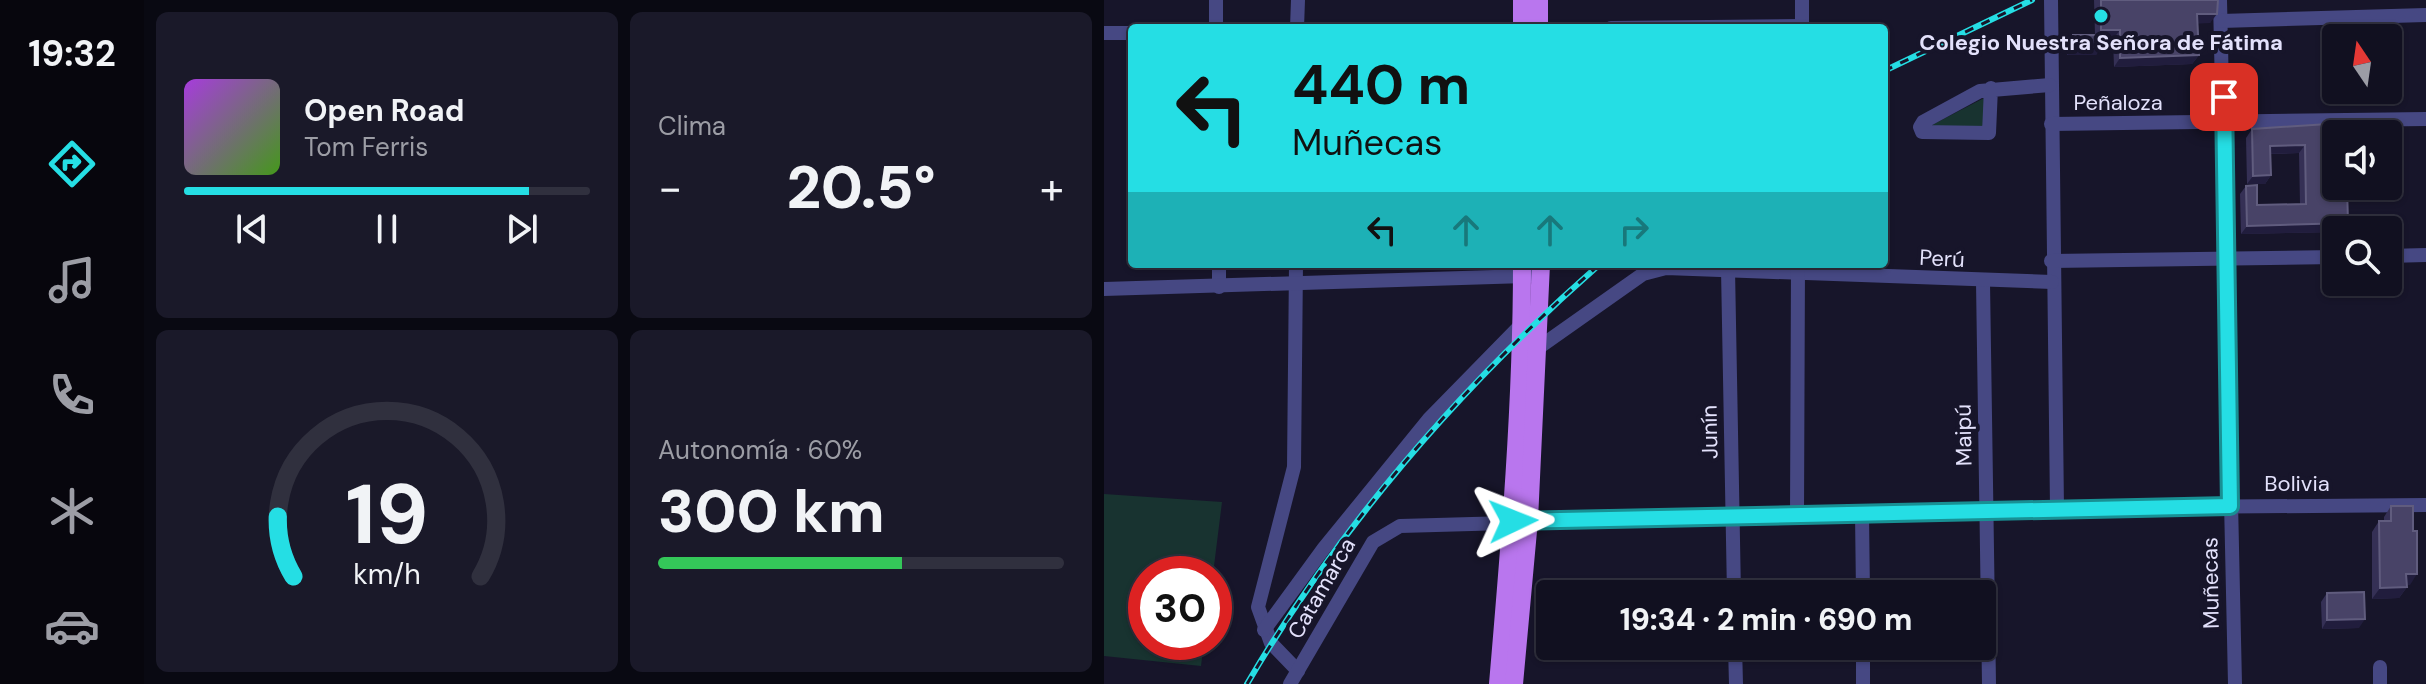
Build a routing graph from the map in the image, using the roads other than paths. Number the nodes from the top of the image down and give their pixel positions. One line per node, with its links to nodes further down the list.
1 (1216, 0): 10 (street)
2 (1298, 0): 11 (street)
3 (1522, 0): 12 (main road)
4 (1539, 0): 13 (main road)
5 (1802, 0): 14 (street)
6 (2051, 0): 17 (street)
7 (2220, 0): 9 (street, Muñecas)
8 (2426, 15): 9 (street)
9 (2221, 21): 20 (street, Muñecas)
10 (1216, 24)
11 (1297, 24)
12 (1522, 24)
13 (1539, 24)
14 (1802, 24)
15 (1104, 33): 16 (street)
16 (1128, 33)
17 (2050, 85): 18 (street); 21 (street)
18 (1991, 88): 18 (street)
19 (2426, 119): 20 (street, Peñaloza)
20 (2225, 123): 21 (street, Peñaloza); 25 (street, Muñecas)
21 (2051, 124): 26 (street)
22 (2426, 255): 23 (street)
23 (2402, 256)
24 (2322, 257): 25 (street)
25 (2227, 258): 26 (street); 40 (street, Muñecas)
26 (2051, 261): 33 (street)
27 (1219, 268): 35 (street)
28 (1296, 268): 34 (street)
29 (1798, 268): 30 (street, Perú); 32 (street, Perú); 44 (street)
30 (1728, 269): 38 (street, Perú); 45 (street, Junín)
31 (1531, 270): 34 (street); 37 (main road); 38 (main road)
32 (1983, 282): 33 (street, Perú); 42 (street, Maipú)
33 (2052, 282): 41 (street)
34 (1296, 286): 35 (street); 50 (street)
35 (1219, 287): 36 (street)
36 (1104, 289)
37 (1521, 325): 38 (main road); 50 (street)
38 (1530, 354): 46 (main road)
39 (2426, 505): 40 (street, Bolivia)
40 (2230, 506): 41 (street, Bolivia); 60 (street, Muñecas)
41 (2057, 508): 42 (street, Bolivia)
42 (1987, 510): 43 (street, Bolivia); 59 (street, Maipú)
43 (1862, 514): 44 (street, Bolivia); 49 (street)
44 (1797, 516): 45 (street, Bolivia)
45 (1732, 517): 46 (street, Bolivia); 48 (street, Junín)
46 (1521, 521): 47 (street, Bolivia); 55 (main road); 56 (main road)
47 (1400, 526): 54 (street, Catamarca)
48 (1734, 580)
49 (1863, 580)
50 (1264, 630): 54 (street)
51 (1735, 660): 57 (street)
52 (1863, 660): 58 (street)
53 (2380, 667): 61 (street)
54 (1294, 678)
55 (1498, 684)
56 (1514, 684)
57 (1736, 684)
58 (1863, 684)
59 (1989, 684)
60 (2235, 684)
61 (2380, 684)

